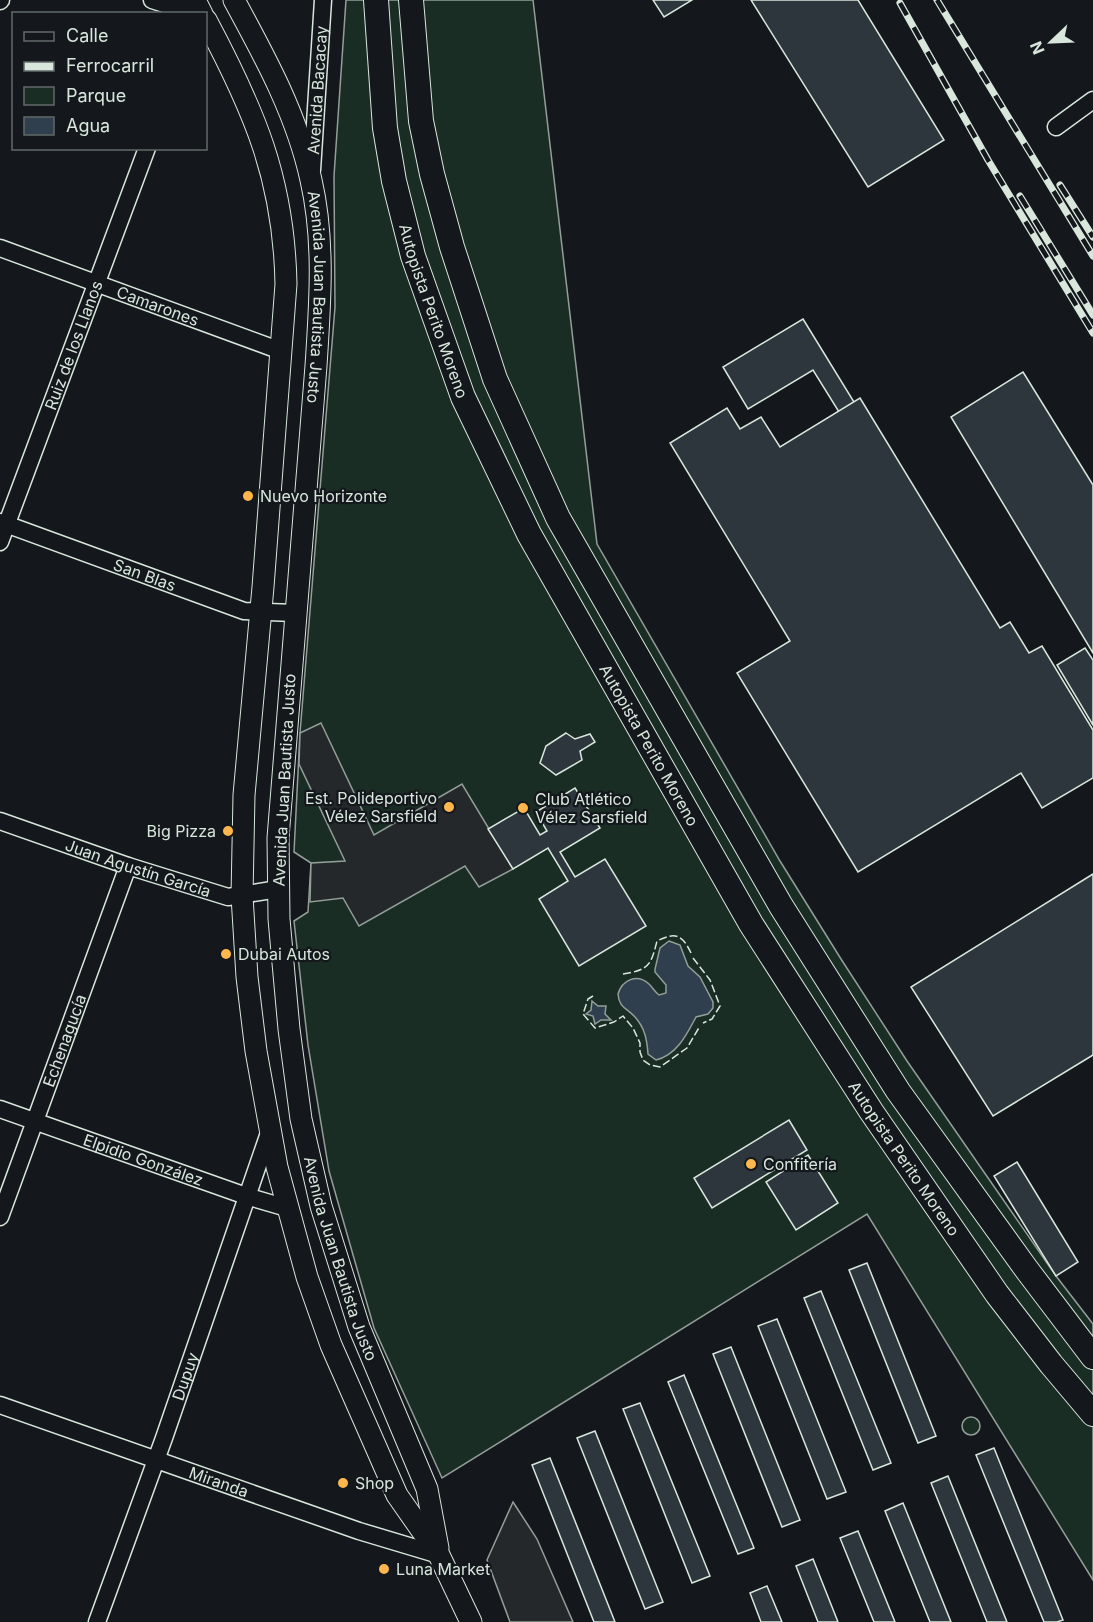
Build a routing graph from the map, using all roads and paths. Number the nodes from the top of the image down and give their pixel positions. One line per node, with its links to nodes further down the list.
1 (152, 0): 6 (street)
2 (234, 0): 11 (main road, Avenida Juan Bautista Justo)
3 (323, 0): 11 (street, Avenida Bacacay)
4 (376, 0): 31 (highway, Autopista Perito Moreno)
5 (411, 0): 29 (highway, Autopista Perito Moreno)
6 (202, 9)
7 (207, 19): 14 (main road, Avenida Juan Bautista Justo)
8 (1093, 100): 9 (street)
9 (1056, 127)
10 (146, 150): 13 (street, Ruiz de los Llanos)
11 (312, 180): 18 (main road, Avenida Juan Bautista Justo)
12 (0, 248): 13 (street, Camarones)
13 (97, 282): 14 (street, Camarones); 15 (street, Ruiz de los Llanos)
14 (281, 351): 17 (main road, Avenida Juan Bautista Justo)
15 (3, 523): 16 (street, Ruiz de los Llanos); 17 (street, San Blas)
16 (0, 542)
17 (260, 611): 18 (street, San Blas); 22 (main road, Avenida Juan Bautista Justo)
18 (295, 613): 21 (main road, Avenida Juan Bautista Justo)
19 (0, 820): 20 (street, Juan Agustín García)
20 (128, 866): 22 (street, Juan Agustín García); 24 (street, Echenagucía)
21 (278, 889): 22 (street, Juan Agustín García); 33 (main road, Avenida Juan Bautista Justo)
22 (242, 896): 25 (main road, Avenida Juan Bautista Justo)
23 (0, 1109): 24 (street, Elpidio González)
24 (34, 1121): 26 (street, Elpidio González); 28 (street, Echenagucía)
25 (270, 1130): 26 (street, Dupuy); 27 (main road, Avenida Juan Bautista Justo)
26 (246, 1196): 27 (street, Elpidio González); 32 (street, Dupuy)
27 (287, 1208): 33 (main road, Avenida Juan Bautista Justo)
28 (0, 1217)
29 (1093, 1357)
30 (0, 1405): 32 (street, Miranda)
31 (1093, 1414)
32 (156, 1460): 33 (street, Miranda); 34 (street, Dupuy)
33 (439, 1555): 35 (main road, Avenida Juan Bautista Justo)
34 (97, 1622)
35 (471, 1622)

